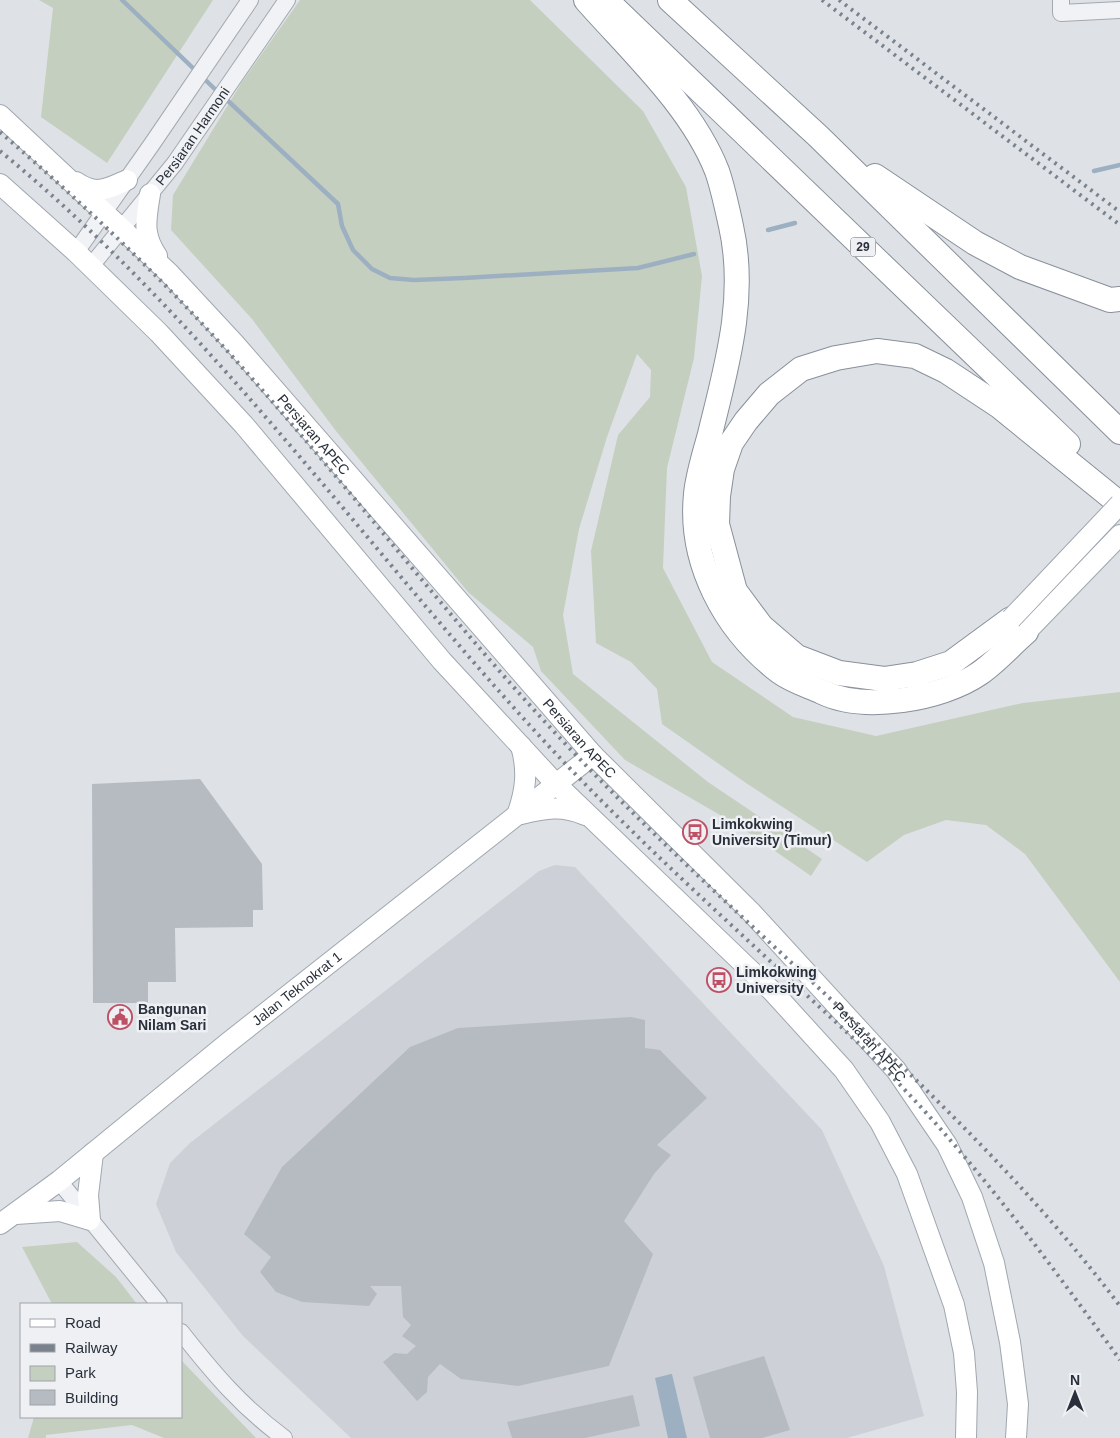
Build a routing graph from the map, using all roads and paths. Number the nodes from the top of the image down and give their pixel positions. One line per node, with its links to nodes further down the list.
1 (250, 0): 11 (street, Persiaran Harmoni)
2 (287, 0): 13 (street, Persiaran Harmoni)
3 (586, 0): 24 (highway)
4 (606, 0): 21 (highway, 29)
5 (670, 0): 9 (highway)
6 (1061, 6): 7 (street)
7 (1120, 10)
8 (0, 115): 10 (main road, Persiaran APEC)
9 (818, 136): 19 (highway); 20 (highway)
10 (66, 176): 11 (main road); 14 (main road, Persiaran APEC)
11 (127, 180): 14 (street, Persiaran Harmoni)
12 (0, 184): 16 (main road)
13 (150, 194): 15 (street, Persiaran Harmoni); 18 (main road)
14 (104, 212): 15 (main road, Persiaran APEC); 16 (street, Persiaran Harmoni)
15 (122, 229): 17 (street, Persiaran Harmoni); 18 (main road, Persiaran APEC)
16 (76, 252): 17 (main road)
17 (91, 266): 25 (main road)
18 (169, 273): 26 (main road, Persiaran APEC)
19 (1115, 300)
20 (1120, 432)
21 (1120, 494)
22 (1120, 504): 24 (main road, bridge); 24 (highway)
23 (1120, 535): 24 (main road)
24 (1018, 626)
25 (520, 744): 27 (main road); 28 (main road)
26 (593, 755): 27 (main road, Jalan Teknokrat 1); 38 (main road, Persiaran APEC)
27 (555, 783): 28 (main road, Jalan Teknokrat 1); 29 (main road)
28 (517, 815): 29 (main road); 30 (main road, Jalan Teknokrat 1)
29 (587, 816): 37 (main road)
30 (93, 1153): 31 (main road, Jalan Teknokrat 1); 33 (main road)
31 (59, 1181): 32 (main road, Jalan Teknokrat 1); 33 (street)
32 (8, 1219): 33 (main road)
33 (90, 1220): 34 (street)
34 (159, 1303)
35 (182, 1333): 36 (street)
36 (284, 1438)
37 (966, 1438)
38 (1016, 1438)

